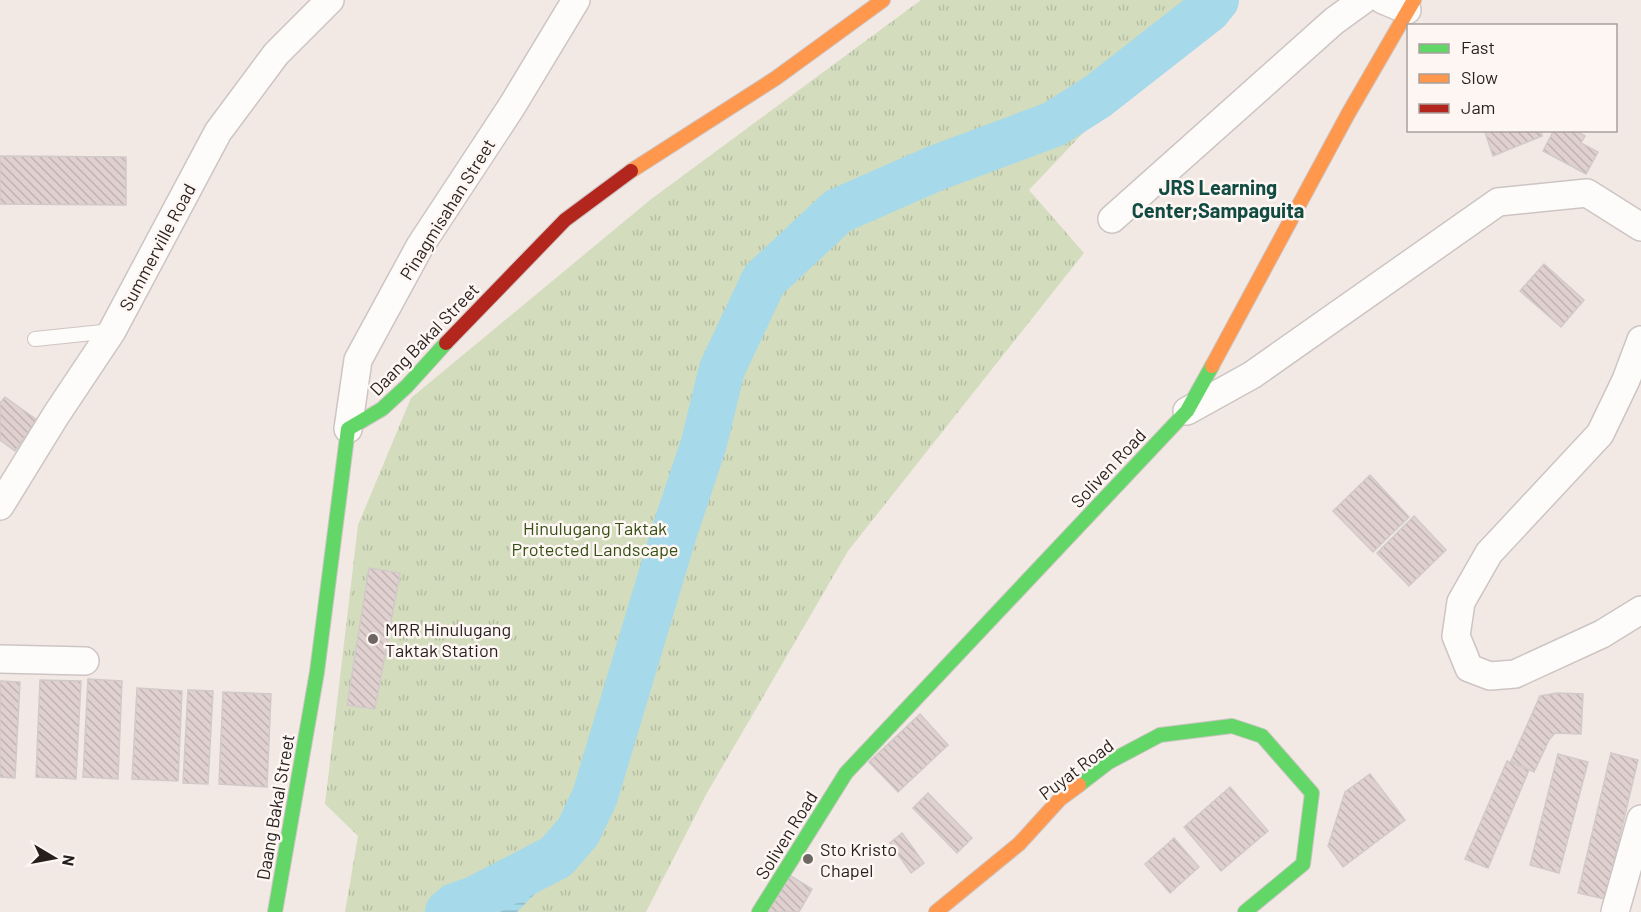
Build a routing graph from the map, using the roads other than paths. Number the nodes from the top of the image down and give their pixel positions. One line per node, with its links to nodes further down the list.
1 (330, 0): 8 (street, Summerville Road)
2 (576, 0): 12 (street, Pinagmisahan Street)
3 (883, 0): 12 (street, Daang Bakal Street)
4 (1364, 0): 6 (street)
5 (1401, 4): 11 (street, Soliven Road)
6 (1112, 219)
7 (1641, 227): 11 (street)
8 (112, 331): 9 (lane); 13 (street, Summerville Road)
9 (35, 339)
10 (1641, 340): 14 (street)
11 (1187, 411): 19 (street, Soliven Road)
12 (348, 429): 18 (street, Daang Bakal Street)
13 (0, 506)
14 (1641, 610)
15 (0, 659): 16 (street)
16 (85, 661)
17 (1641, 819): 22 (street)
18 (275, 912)
19 (759, 912)
20 (936, 912): 21 (street, Puyat Road)
21 (1245, 912)
22 (1615, 912)

